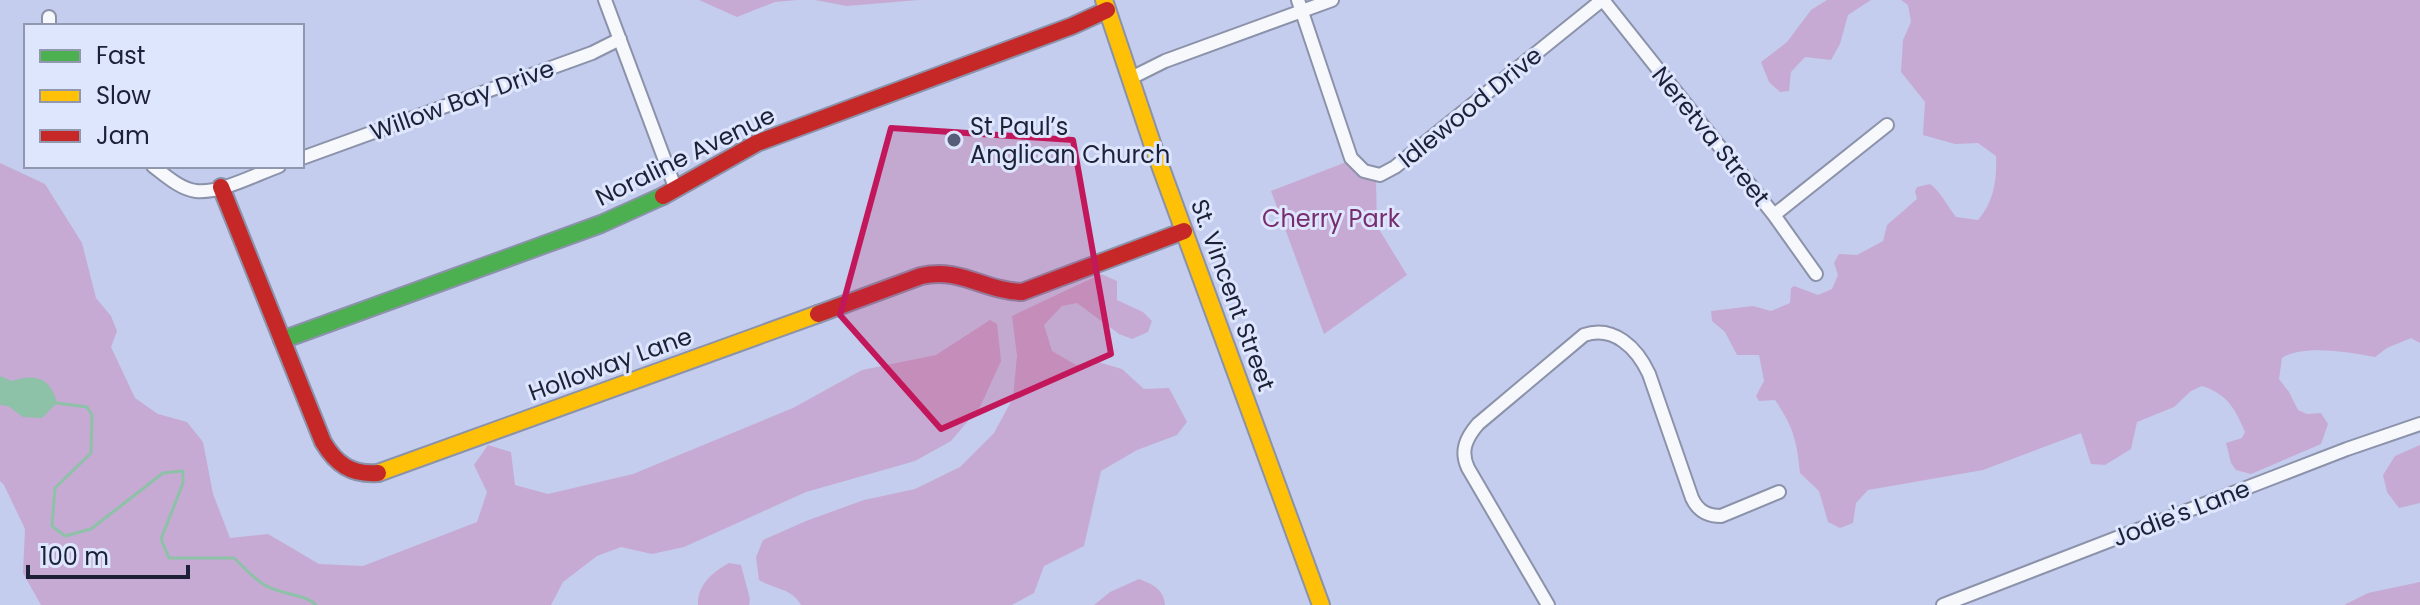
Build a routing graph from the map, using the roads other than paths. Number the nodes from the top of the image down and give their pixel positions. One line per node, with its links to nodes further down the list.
1 (605, 0): 6 (street)
2 (1332, 0): 5 (street)
3 (1603, 0): 5 (street, Idlewood Drive); 14 (street, Neretva Street)
4 (1106, 5): 7 (street, St. Vincent Street); 13 (street, Noraline Avenue)
5 (1300, 6): 7 (street)
6 (620, 39): 9 (street, Willow Bay Drive); 13 (street)
7 (1131, 78): 15 (street, St. Vincent Street)
8 (1887, 125): 14 (street)
9 (304, 157)
10 (156, 168): 12 (street)
11 (273, 168): 12 (street)
12 (221, 187): 17 (street, Holloway Lane)
13 (676, 190): 17 (street, Noraline Avenue)
14 (1774, 215): 16 (street, Neretva Street)
15 (1184, 231): 17 (street, Holloway Lane); 20 (street, St. Vincent Street)
16 (1816, 274)
17 (282, 340)
18 (2420, 424): 22 (street, Jodie's Lane)
19 (1779, 492): 21 (street)
20 (1321, 605)
21 (1548, 605)
22 (1943, 605)

